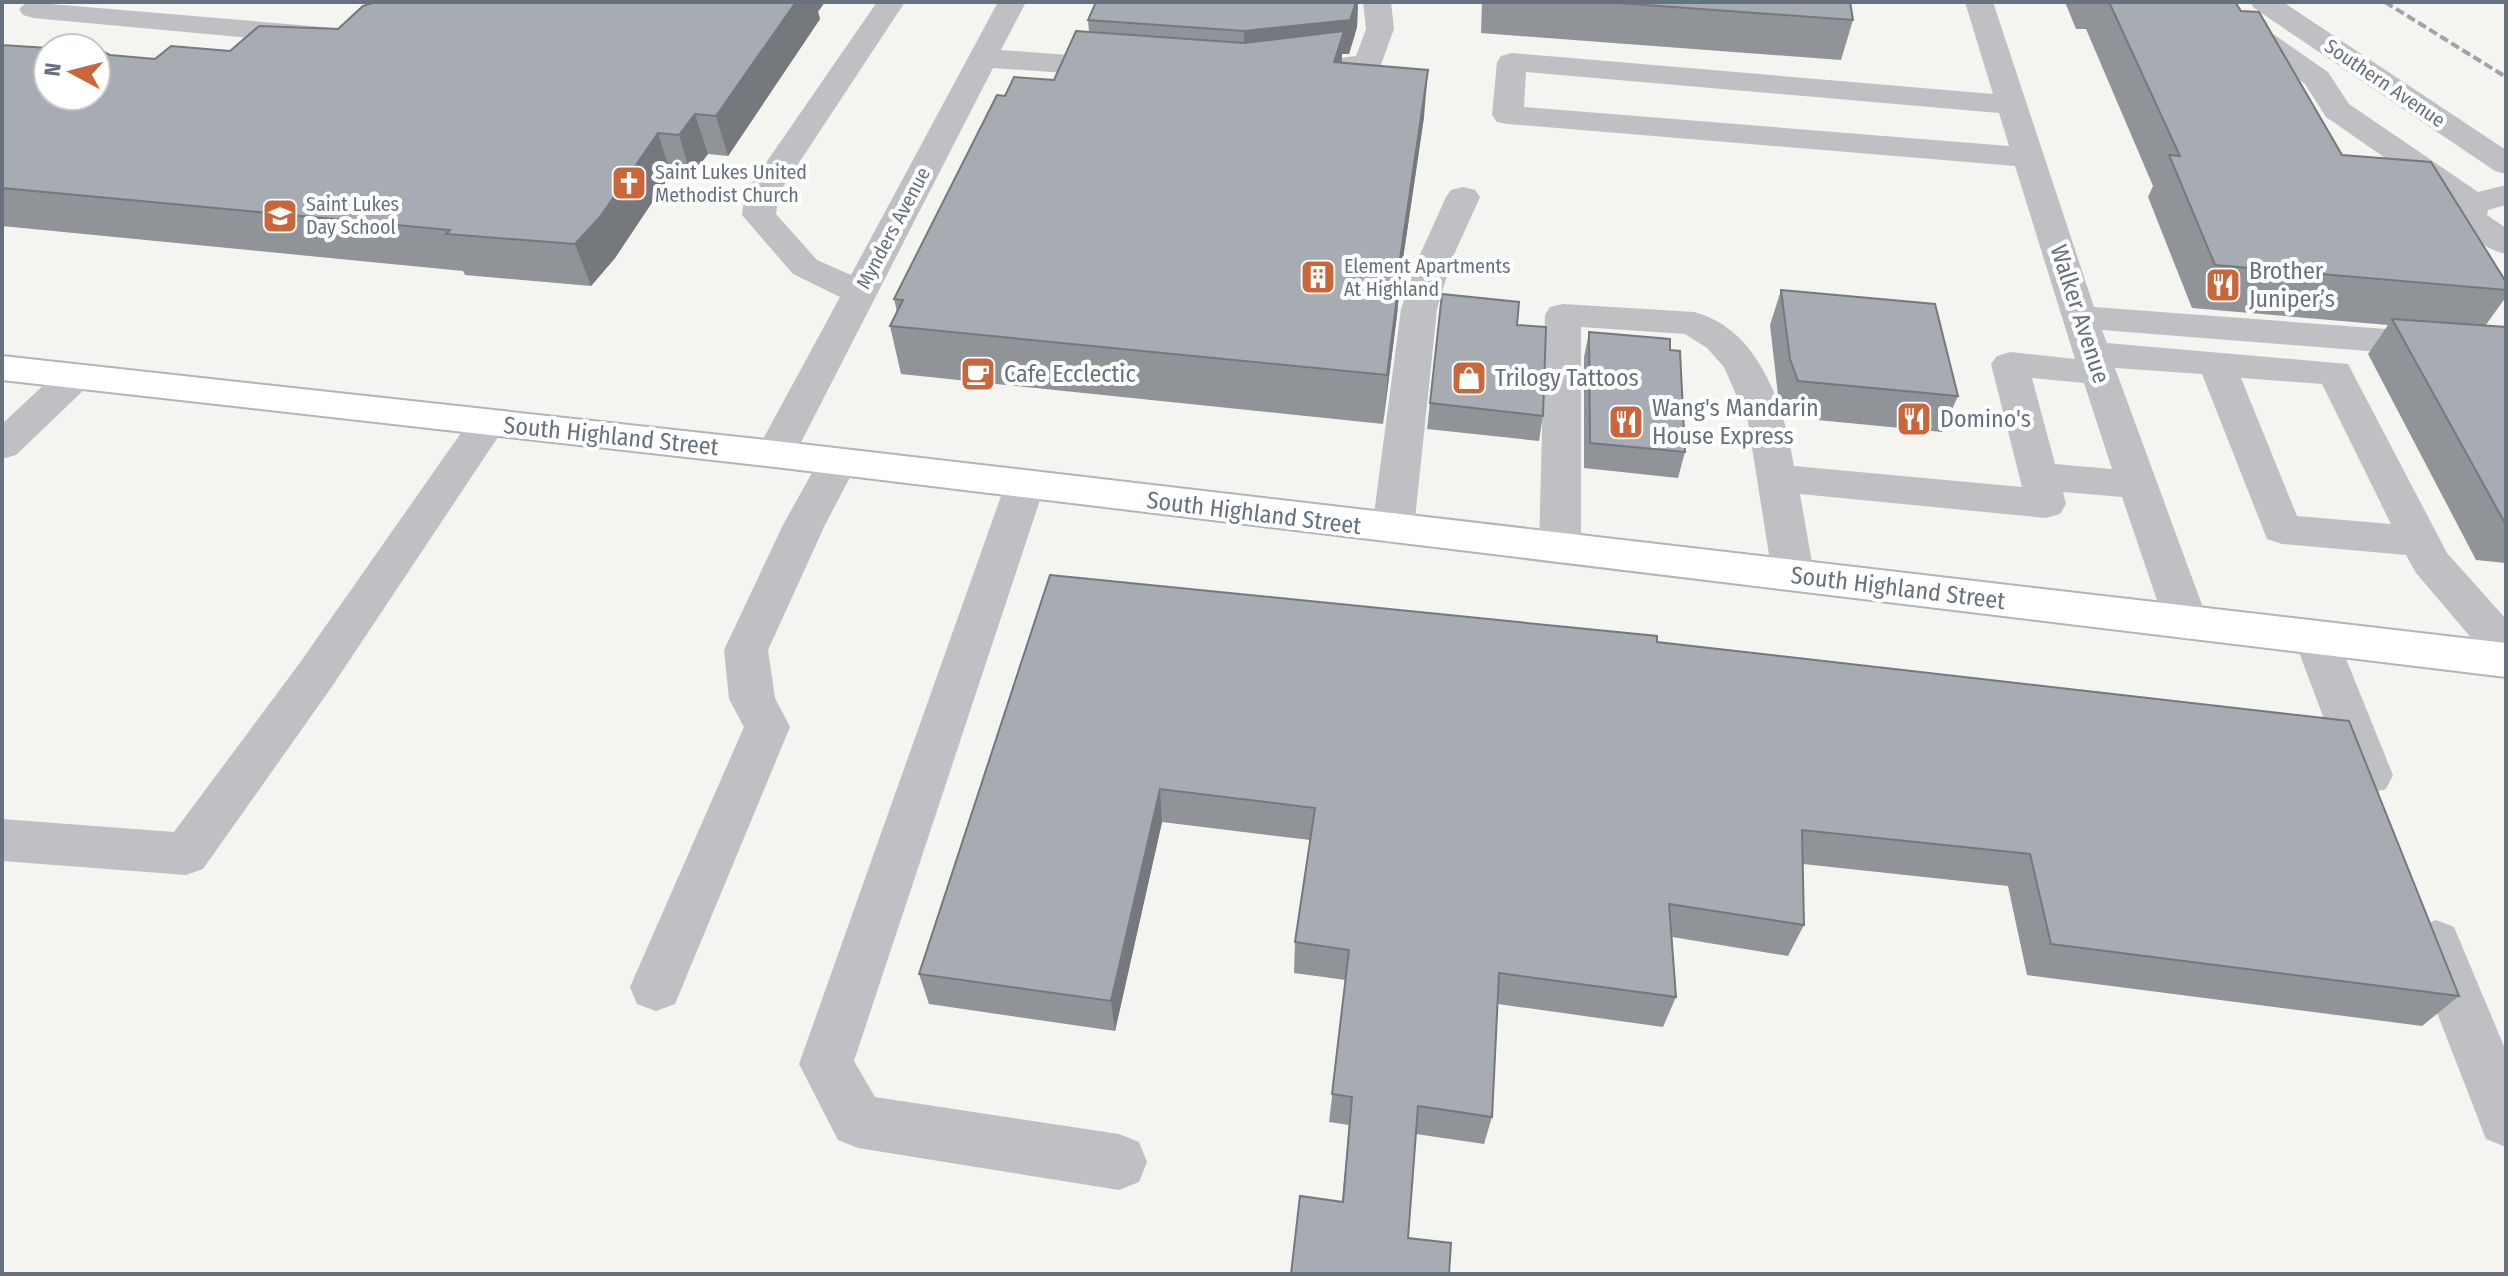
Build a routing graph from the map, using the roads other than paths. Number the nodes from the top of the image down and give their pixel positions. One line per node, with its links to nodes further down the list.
1 (418, 2): 8 (street)
2 (891, 2): 19 (street)
3 (1012, 2): 9 (street, Mynders Avenue)
4 (1377, 2): 11 (street)
5 (1979, 2): 12 (street, Walker Avenue)
6 (2208, 2): 17 (street)
7 (2264, 2): 14 (street, Southern Avenue)
8 (29, 12)
9 (982, 58): 10 (street); 19 (street, Mynders Avenue)
10 (1150, 70)
11 (1275, 73)
12 (2012, 105): 13 (street, Walker Avenue); 13 (street)
13 (2028, 157): 20 (street, Walker Avenue)
14 (2506, 164)
15 (2506, 195): 17 (street)
16 (1463, 197): 34 (street)
17 (2473, 204): 18 (street)
18 (2506, 244)
19 (860, 293): 28 (street, Mynders Avenue)
20 (2079, 317): 21 (street); 22 (street, Walker Avenue)
21 (2506, 350)
22 (2096, 363): 23 (street); 30 (street); 33 (street, Walker Avenue)
23 (2217, 364): 35 (street); 35 (street)
24 (6, 372): 25 (main road, South Highland Street)
25 (76, 376): 26 (main road, South Highland Street); 27 (street)
26 (489, 422): 28 (main road, South Highland Street); 43 (street)
27 (2, 446)
28 (775, 454): 29 (main road, South Highland Street)
29 (838, 462): 32 (main road, South Highland Street); 45 (street)
30 (2039, 476): 31 (street); 33 (street)
31 (1778, 478): 36 (street); 37 (street)
32 (1025, 485): 34 (main road, South Highland Street); 47 (street)
33 (2139, 485): 38 (street, Walker Avenue)
34 (1393, 529): 36 (main road, South Highland Street)
35 (2420, 541): 40 (street)
36 (1560, 548): 37 (main road, South Highland Street)
37 (1793, 574): 38 (main road, South Highland Street)
38 (2187, 624): 39 (main road, South Highland Street)
39 (2316, 639): 41 (main road, South Highland Street); 42 (street)
40 (2506, 648)
41 (2506, 660)
42 (2387, 821)
43 (2, 840)
44 (2417, 895): 46 (street)
45 (656, 987)
46 (2506, 1120)
47 (1119, 1162)

